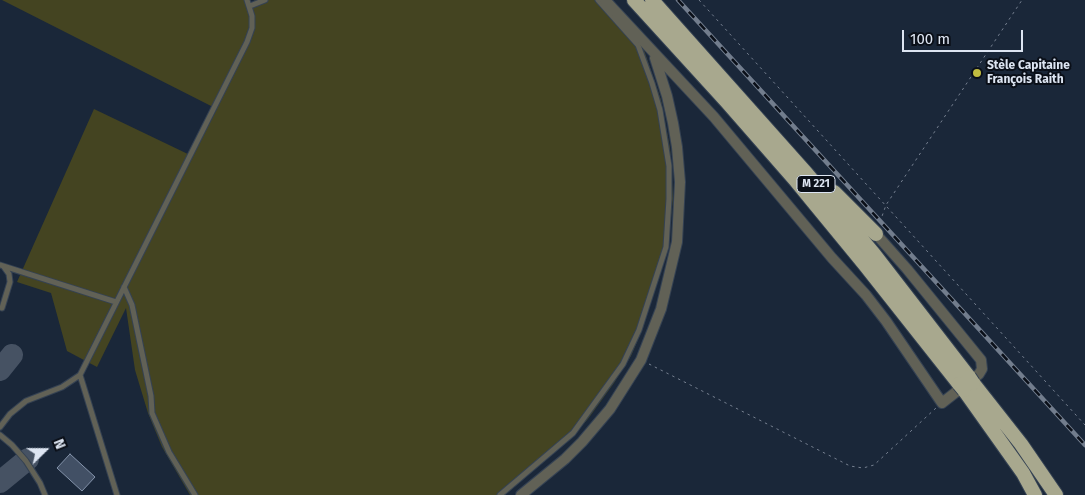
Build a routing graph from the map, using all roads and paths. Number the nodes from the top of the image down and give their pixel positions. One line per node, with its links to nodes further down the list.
1 (248, 0): 9 (lane)
2 (265, 0): 9 (lane)
3 (598, 0): 29 (lane)
4 (605, 0): 10 (street)
5 (634, 0): 20 (highway, M 221)
6 (652, 0): 11 (highway, M 221)
7 (699, 0): 12 (path)
8 (1022, 0): 12 (path)
9 (250, 6): 15 (lane)
10 (653, 53): 18 (street); 21 (street)
11 (736, 93): 13 (highway); 20 (highway, M 221)
12 (886, 205): 13 (path); 23 (path)
13 (876, 234): 21 (street)
14 (2, 266): 16 (lane); 17 (lane)
15 (124, 287): 16 (lane); 28 (lane)
16 (116, 302): 19 (lane)
17 (2, 308)
18 (641, 360): 21 (path); 30 (street)
19 (80, 375): 24 (lane); 27 (lane)
20 (964, 386): 22 (highway, M 221); 31 (highway, M 221); 32 (highway, M 221)
21 (942, 403)
22 (992, 409): 33 (highway, M 221); 34 (highway, M 221)
23 (1085, 425)
24 (0, 427)
25 (0, 435): 26 (lane)
26 (45, 495)
27 (117, 495)
28 (195, 495)
29 (500, 495)
30 (521, 495)
31 (1026, 495)
32 (1035, 495)
33 (1046, 495)
34 (1056, 495)

